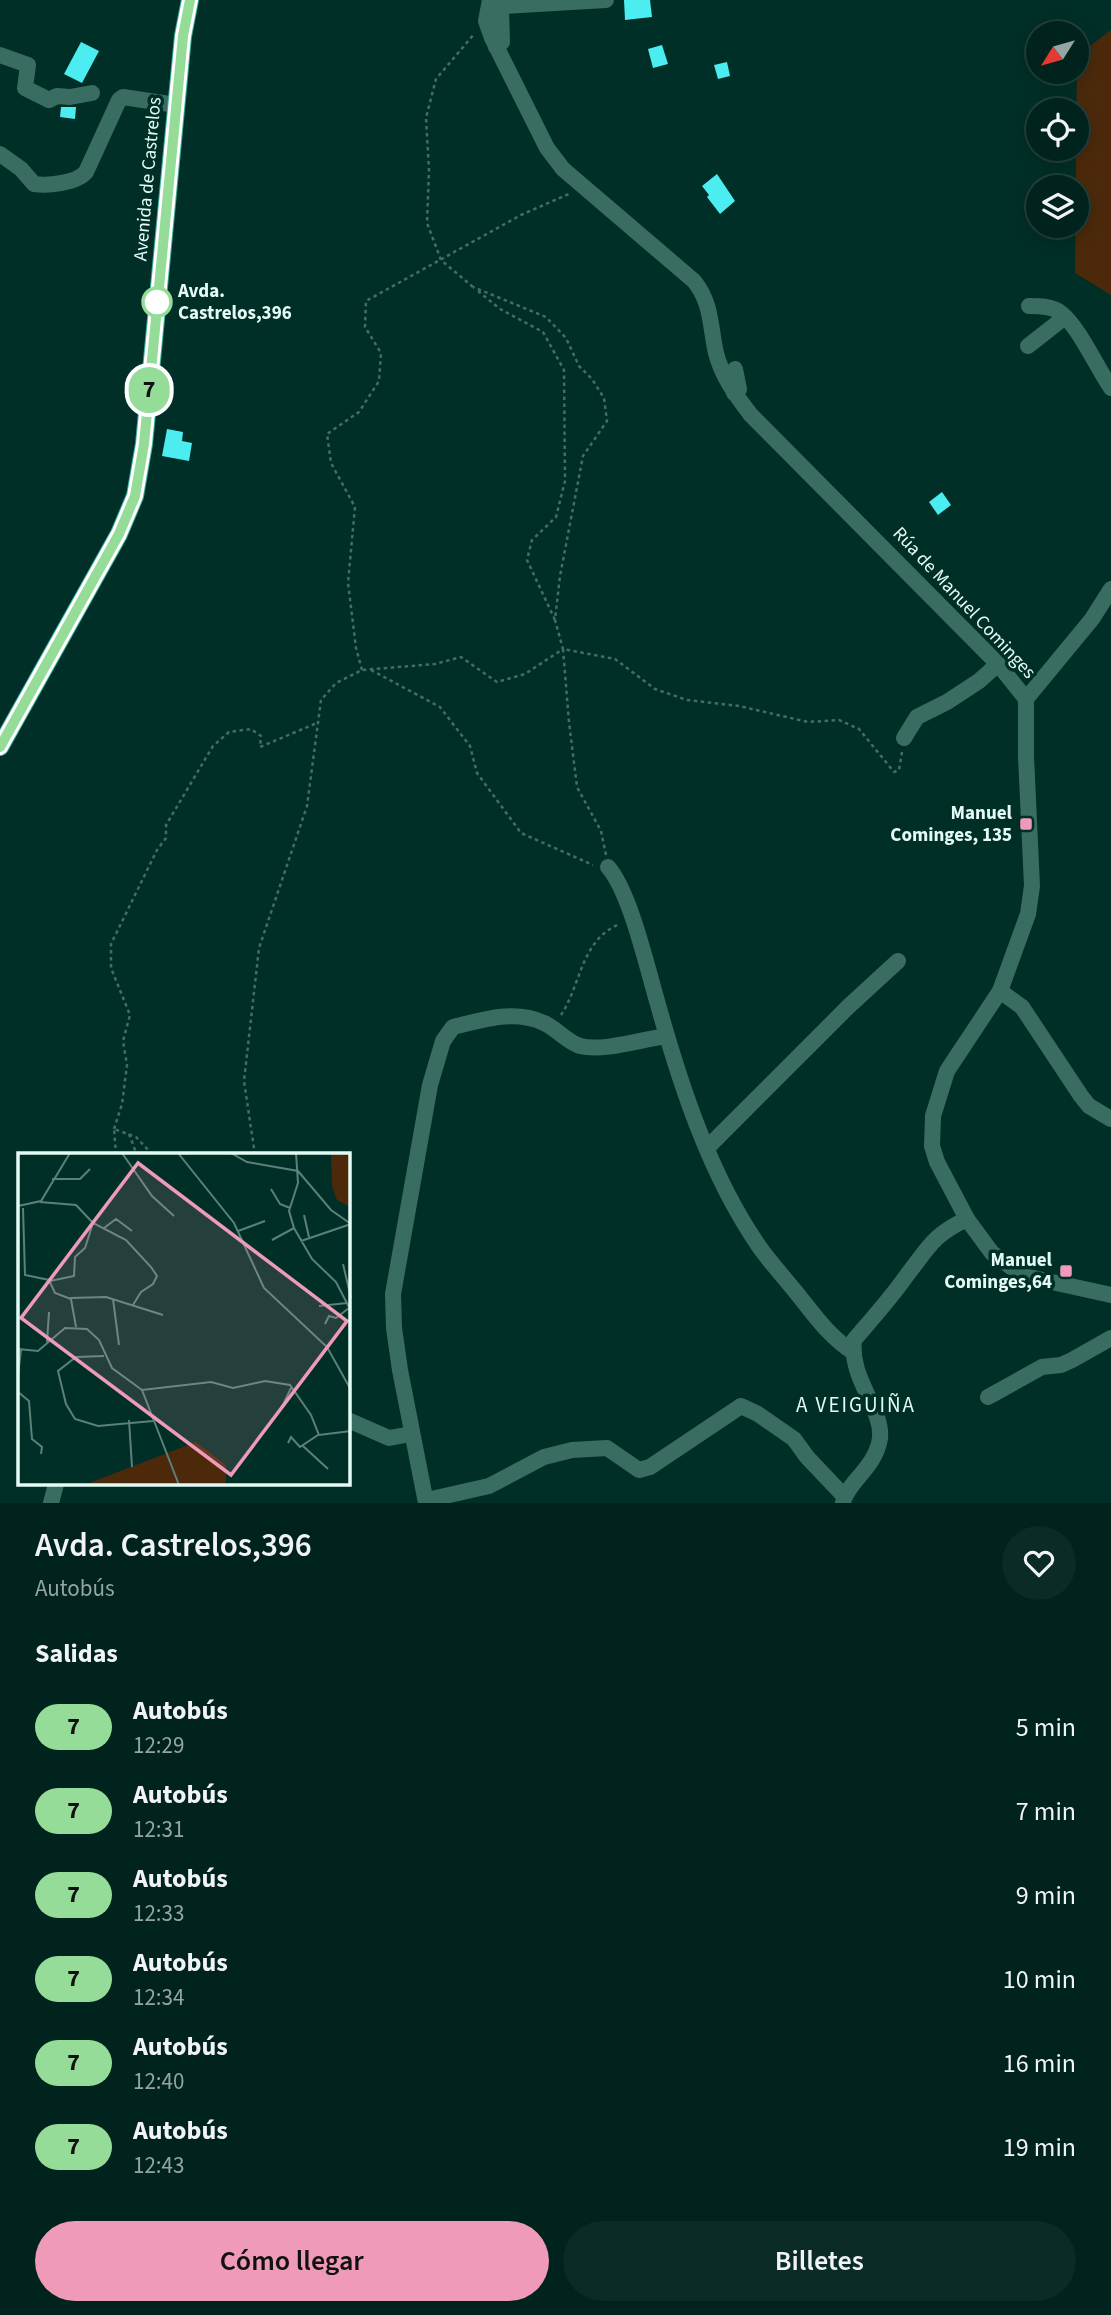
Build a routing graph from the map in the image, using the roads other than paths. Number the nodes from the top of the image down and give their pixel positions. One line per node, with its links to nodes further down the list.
1 (190, 0): 7 (main road, Avenida de Castrelos)
2 (490, 0): 4 (street, Rúa de Manuel Cominges)
3 (606, 0): 4 (street)
4 (496, 47): 14 (street, Rúa de Manuel Cominges)
5 (0, 55): 6 (street)
6 (92, 93)
7 (176, 105): 8 (street); 19 (main road, Avenida de Castrelos)
8 (0, 154)
9 (1029, 306): 10 (street)
10 (1065, 317): 11 (street); 13 (street)
11 (1028, 346)
12 (735, 369): 14 (street)
13 (1111, 388)
14 (734, 393): 16 (street, Rúa de Manuel Cominges)
15 (1111, 589): 17 (street)
16 (998, 664): 17 (street, Rúa de Manuel Cominges); 18 (street)
17 (1026, 699): 22 (street, Rúa de Manuel Cominges)
18 (904, 738)
19 (0, 747)
20 (608, 867): 23 (street)
21 (898, 961): 25 (street)
22 (1000, 991): 24 (street); 26 (street, Rúa de Manuel Cominges)
23 (667, 1036): 25 (street); 32 (street)
24 (1111, 1119)
25 (708, 1147): 29 (street)
26 (967, 1219): 27 (street, Rúa de Manuel Cominges); 29 (street)
27 (1111, 1295)
28 (1111, 1338): 30 (street)
29 (853, 1352): 34 (street)
30 (988, 1397)
31 (350, 1421): 32 (street)
32 (411, 1434): 35 (street)
33 (55, 1486): 36 (street)
34 (844, 1500): 35 (street)
35 (426, 1502)
36 (51, 1503)

